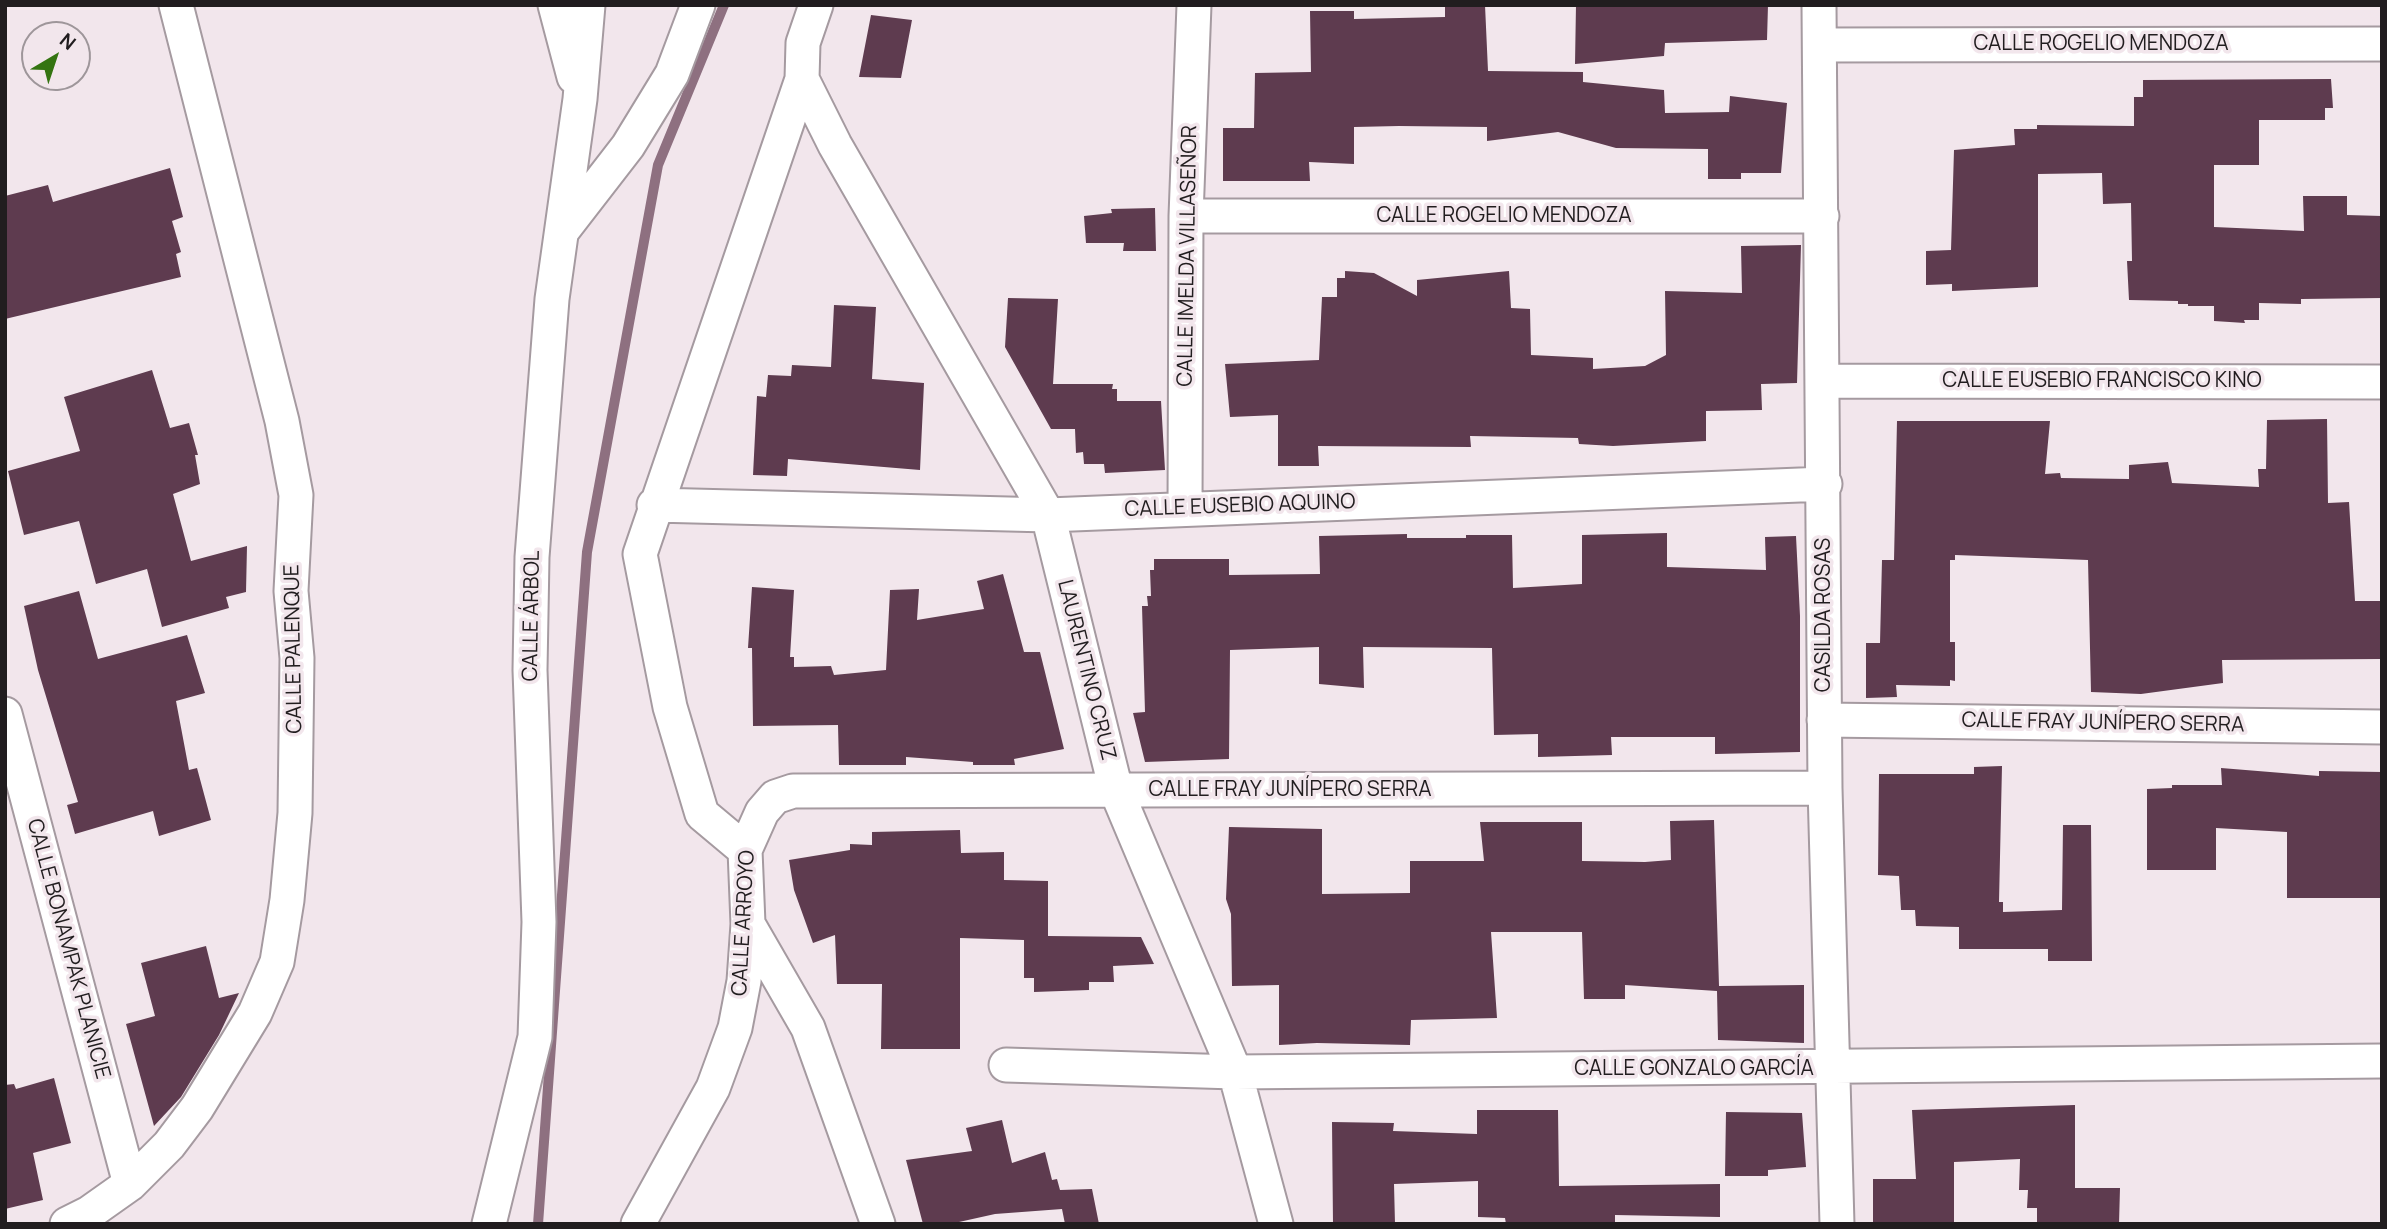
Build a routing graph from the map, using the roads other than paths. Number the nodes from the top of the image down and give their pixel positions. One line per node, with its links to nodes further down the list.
1 (176, 5): 33 (street, CALLE PALENQUE)
2 (555, 5): 11 (street)
3 (588, 5): 11 (street, CALLE ÁRBOL)
4 (698, 5): 14 (street)
5 (816, 5): 10 (street)
6 (1194, 5): 12 (street, CALLE IMELDA VILLASEÑOR)
7 (1819, 5): 9 (street, CASILDA ROSAS)
8 (2382, 44): 9 (street, CALLE ROGELIO MENDOZA)
9 (1821, 45): 13 (street, CASILDA ROSAS)
10 (802, 79): 18 (street); 20 (street, LAURENTINO CRUZ)
11 (580, 99): 14 (street, CALLE ÁRBOL)
12 (1186, 216): 13 (street, CALLE ROGELIO MENDOZA); 19 (street, CALLE IMELDA VILLASEÑOR)
13 (1822, 216): 15 (street, CASILDA ROSAS)
14 (562, 232): 35 (street, CALLE ÁRBOL)
15 (1823, 381): 16 (street, CALLE EUSEBIO FRANCISCO KINO); 17 (street, CASILDA ROSAS)
16 (2382, 382)
17 (1825, 484): 19 (street, CALLE EUSEBIO AQUINO); 22 (street, CASILDA ROSAS)
18 (654, 505): 20 (street, CALLE EUSEBIO AQUINO); 27 (street)
19 (1185, 508): 20 (street, CALLE EUSEBIO AQUINO)
20 (1048, 515): 25 (street, LAURENTINO CRUZ)
21 (5, 714): 33 (street, CALLE BONAMPAK PLANICIE)
22 (1824, 720): 23 (street, CALLE FRAY JUNÍPERO SERRA); 24 (street, CASILDA ROSAS)
23 (2382, 727)
24 (1825, 788): 25 (street, CALLE FRAY JUNÍPERO SERRA); 31 (street, CASILDA ROSAS)
25 (1116, 790): 26 (street, CALLE FRAY JUNÍPERO SERRA); 32 (street, LAURENTINO CRUZ)
26 (762, 812): 27 (street, CALLE ARROYO)
27 (745, 849): 28 (street, CALLE ARROYO)
28 (748, 923): 36 (street, CALLE ARROYO); 37 (street)
29 (2382, 1061): 31 (street, CALLE GONZALO GARCÍA)
30 (1006, 1065): 32 (street, CALLE GONZALO GARCÍA)
31 (1832, 1068): 32 (street, CALLE GONZALO GARCÍA); 39 (street, CASILDA ROSAS)
32 (1235, 1072): 38 (street, LAURENTINO CRUZ)
33 (130, 1184): 34 (street, CALLE PALENQUE)
34 (82, 1220)
35 (489, 1224)
36 (638, 1224)
37 (877, 1224)
38 (1276, 1224)
39 (1837, 1224)

